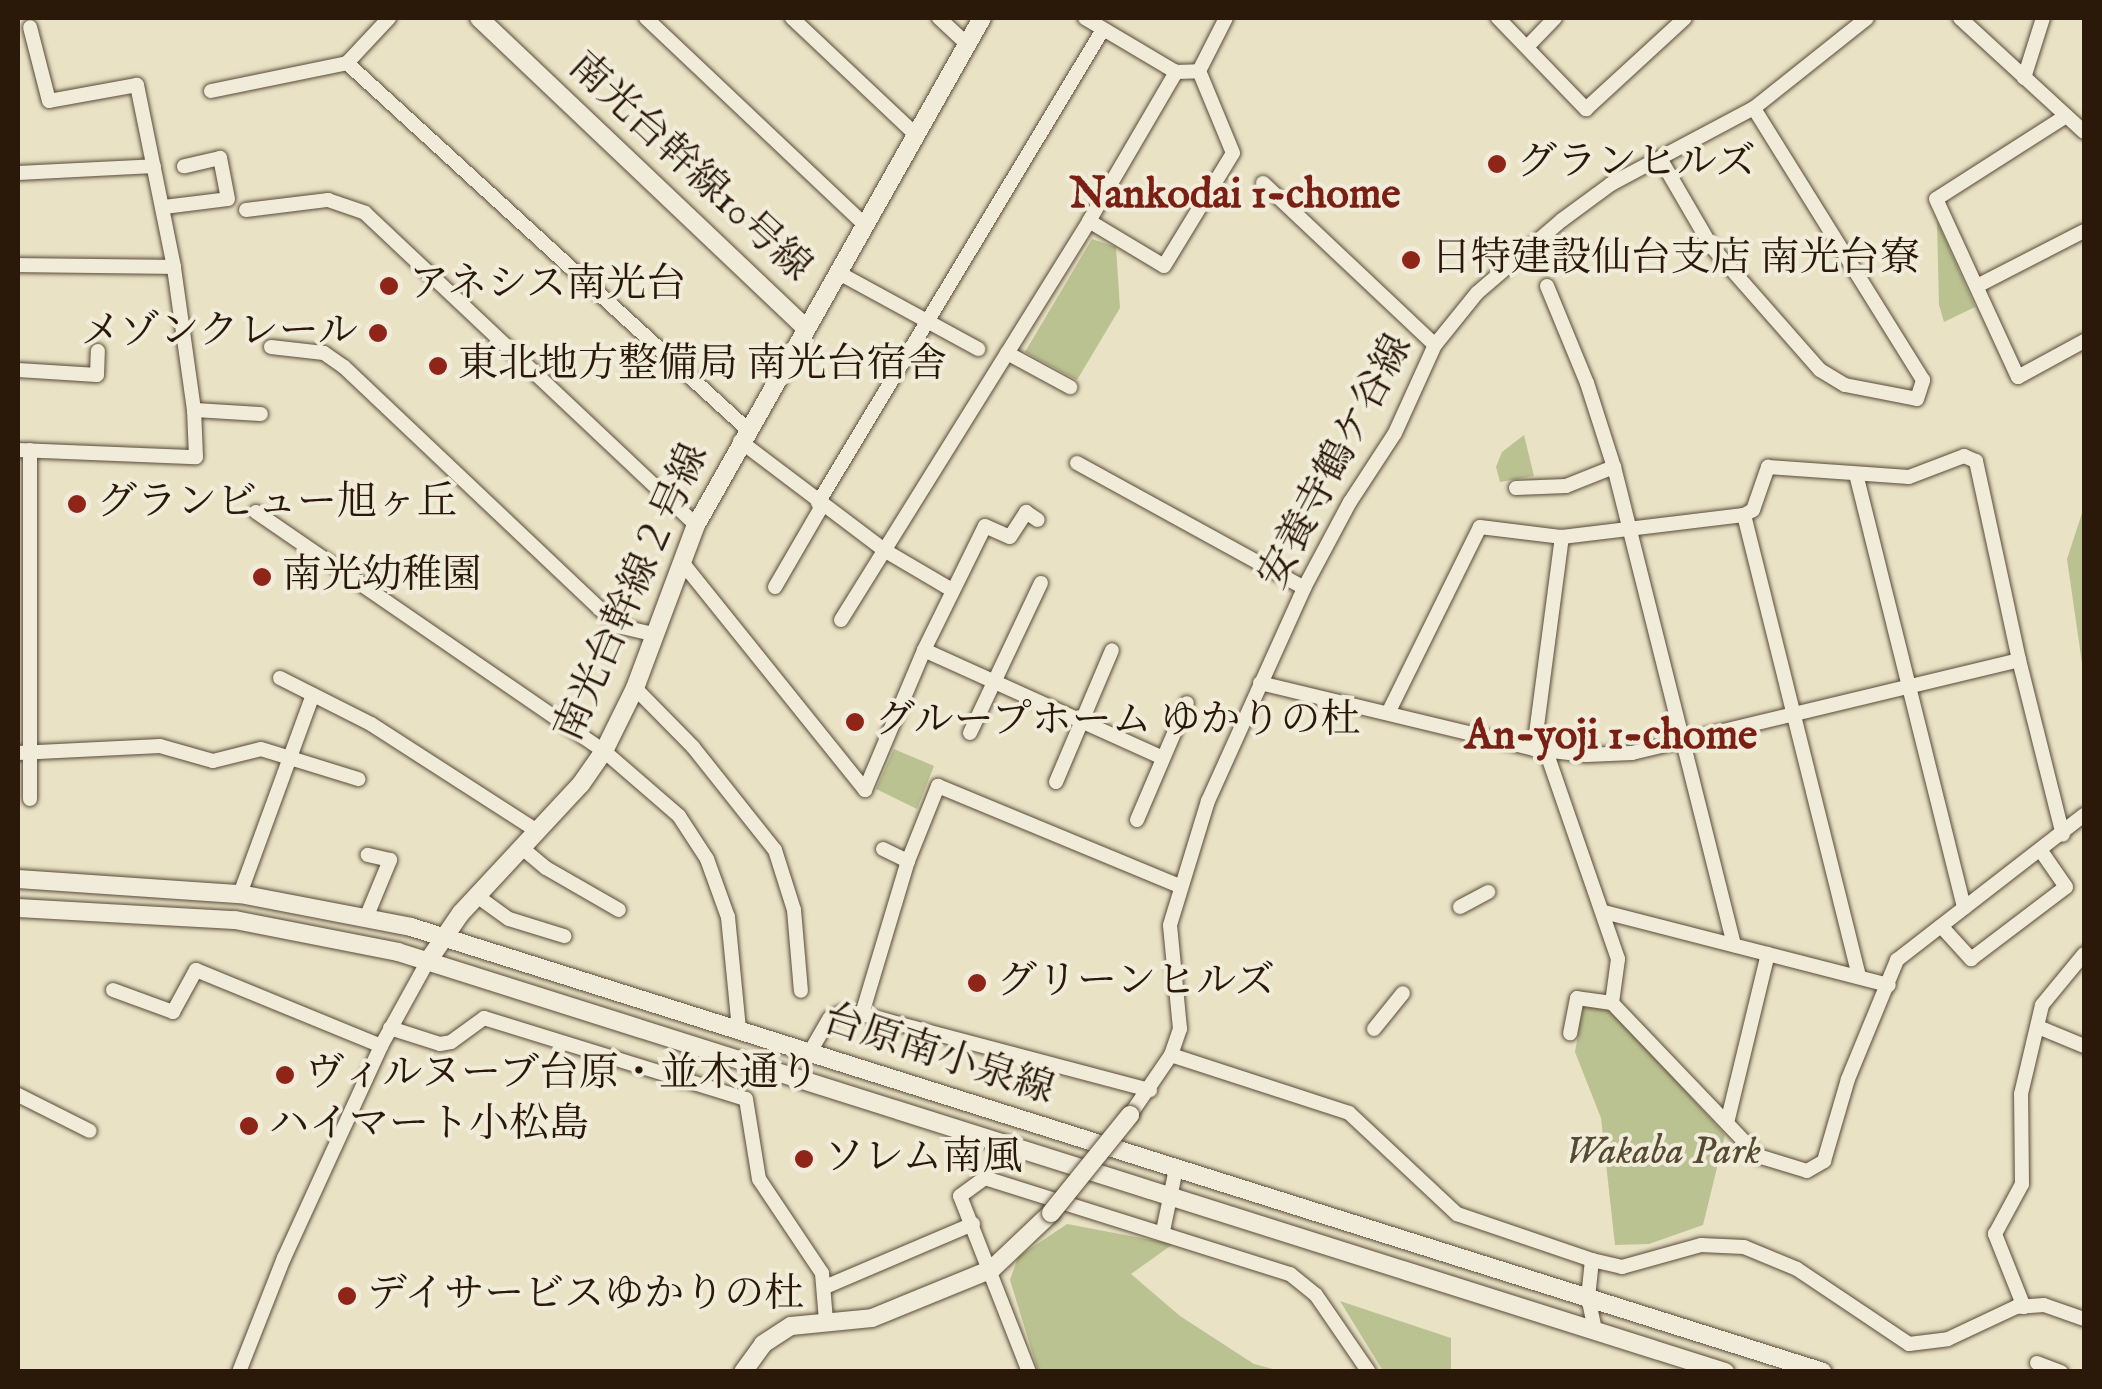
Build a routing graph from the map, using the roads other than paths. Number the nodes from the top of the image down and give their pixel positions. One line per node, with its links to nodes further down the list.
1 (389, 18): 18 (street)
2 (479, 18): 43 (street, 南光台幹線10号線)
3 (646, 18): 35 (street)
4 (792, 18): 26 (street)
5 (939, 18): 16 (street)
6 (982, 18): 16 (street, 南光台幹線２号線)
7 (1226, 18): 19 (street)
8 (1498, 18): 17 (street)
9 (1556, 18): 17 (street)
10 (1685, 18): 17 (street)
11 (1867, 18): 23 (street, 安養寺鶴ケ谷線)
12 (1960, 18): 21 (street)
13 (2043, 18): 21 (street)
14 (1096, 23): 20 (street); 42 (street)
15 (25, 25): 28 (street)
16 (967, 44): 26 (street, 南光台幹線２号線)
17 (1527, 47)
18 (347, 63): 22 (street); 54 (street)
19 (1198, 71): 20 (street); 34 (street)
20 (1176, 72): 34 (street)
21 (2024, 78): 24 (street)
22 (210, 91)
23 (1754, 108): 27 (street, 安養寺鶴ケ谷線); 27 (street)
24 (2066, 116): 25 (street); 41 (street)
25 (2084, 132)
26 (916, 135): 35 (street, 南光台幹線２号線)
27 (1661, 160): 45 (street, 安養寺鶴ケ谷線)
28 (154, 166): 30 (street); 32 (street)
29 (184, 166): 32 (street)
30 (18, 174)
31 (1262, 183): 45 (street)
32 (164, 207): 38 (street)
33 (246, 210): 64 (street)
34 (1089, 221): 49 (street)
35 (864, 224): 39 (street, 南光台幹線２号線)
36 (2084, 232): 41 (street)
37 (18, 265): 38 (street)
38 (174, 267): 52 (street)
39 (837, 272): 42 (street); 43 (street, 南光台幹線２号線)
40 (1547, 286): 57 (street)
41 (1977, 286): 44 (street)
42 (927, 322): 47 (street); 60 (street)
43 (806, 328): 54 (street, 南光台幹線２号線)
44 (2084, 342)
45 (1435, 344): 71 (street, 安養寺鶴ケ谷線)
46 (271, 347): 74 (street)
47 (978, 350)
48 (98, 351): 50 (street)
49 (1007, 353): 51 (street); 67 (street)
50 (18, 370)
51 (1070, 387)
52 (194, 410): 53 (street); 55 (street)
53 (261, 414)
54 (744, 435): 60 (street); 64 (street, 南光台幹線２号線)
55 (24, 450): 92 (street)
56 (1077, 464): 71 (street)
57 (1614, 467): 59 (street); 65 (street)
58 (1856, 474): 62 (street); 77 (street); 81 (street)
59 (1516, 488)
60 (820, 504): 67 (street); 70 (street)
61 (256, 512): 91 (street)
62 (1744, 514): 65 (street); 86 (street)
63 (1038, 520): 72 (street)
64 (696, 525): 68 (street, 南光台幹線２号線)
65 (1631, 531): 66 (street); 89 (street)
66 (1562, 537): 85 (street); 90 (street)
67 (884, 550): 72 (street); 73 (street)
68 (682, 561): 74 (street, 南光台幹線２号線); 75 (street)
69 (1041, 583): 79 (street)
70 (774, 587)
71 (1304, 588): 80 (street, 安養寺鶴ケ谷線)
72 (952, 590): 75 (street)
73 (841, 620)
74 (656, 635): 82 (street, 南光台幹線２号線)
75 (924, 650): 79 (street)
76 (1112, 650): 87 (street)
77 (2019, 660): 81 (street); 101 (street)
78 (280, 678): 83 (street)
79 (994, 682): 87 (street); 88 (street)
80 (1260, 684): 85 (street); 109 (street, 安養寺鶴ケ谷線)
81 (1909, 686): 86 (street); 116 (street)
82 (635, 688): 91 (street, 南光台幹線２号線); 130 (street)
83 (313, 695): 93 (street); 100 (street)
84 (1187, 704): 94 (street)
85 (1389, 711): 90 (street)
86 (1794, 714): 89 (street); 127 (street)
87 (1081, 722): 94 (street); 96 (street)
88 (970, 732)
89 (1680, 741): 90 (street); 123 (street)
90 (1540, 750): 118 (street)
91 (604, 752): 100 (street, 南光台幹線２号線); 137 (street)
92 (23, 753): 93 (street); 97 (street)
93 (290, 756): 95 (street); 111 (street)
94 (1162, 758): 99 (street)
95 (358, 779)
96 (1056, 782)
97 (30, 799)
98 (2084, 815): 101 (street)
99 (1137, 820)
100 (537, 831): 102 (street, 南光台幹線２号線)
101 (2064, 835): 104 (street)
102 (522, 848): 112 (street, 南光台幹線２号線); 117 (street)
103 (883, 849): 106 (street)
104 (2042, 851): 116 (street); 120 (street)
105 (368, 854): 119 (street)
106 (908, 861): 109 (street); 133 (street)
107 (18, 880): 108 (street, 台原南小泉線)
108 (64, 880): 111 (street, 台原南小泉線); 113 (street)
109 (1180, 886): 143 (street, 安養寺鶴ケ谷線)
110 (1488, 892): 114 (street)
111 (240, 894): 119 (street, 台原南小泉線)
112 (477, 896): 121 (street, 南光台幹線２号線); 122 (street)
113 (63, 907): 115 (street, 台原南小泉線); 126 (street, 台原南小泉線)
114 (1460, 907)
115 (18, 908)
116 (1964, 908): 120 (street)
117 (619, 910)
118 (1604, 912): 123 (street); 132 (street)
119 (366, 918): 121 (street, 台原南小泉線)
120 (1941, 926): 128 (street)
121 (445, 936): 126 (street, 南光台幹線２号線); 137 (street, 台原南小泉線)
122 (564, 936)
123 (1734, 946): 124 (street)
124 (1768, 954): 127 (street); 148 (street)
125 (2084, 954): 134 (street)
126 (428, 961): 135 (street); 141 (street, 台原南小泉線)
127 (1859, 977): 128 (street)
128 (1889, 985): 148 (street)
129 (113, 990): 139 (street)
130 (801, 992)
131 (1403, 993): 136 (street)
132 (1612, 1003): 138 (street); 148 (street)
133 (862, 1014): 142 (street); 145 (street)
134 (2038, 1027): 140 (street); 158 (street)
135 (390, 1028): 139 (street); 144 (street)
136 (1374, 1029)
137 (739, 1030): 142 (street, 台原南小泉線)
138 (1570, 1033)
139 (382, 1046): 163 (street)
140 (2084, 1046)
141 (694, 1048): 144 (street); 151 (street, 台原南小泉線)
142 (810, 1052): 150 (street, 台原南小泉線)
143 (1171, 1055): 145 (street, 安養寺鶴ケ谷線); 154 (street)
144 (681, 1081): 156 (street)
145 (1150, 1090): 147 (street, 安養寺鶴ケ谷線)
146 (18, 1095): 149 (street)
147 (1130, 1114): 155 (street, bridge)
148 (1727, 1123)
149 (90, 1131)
150 (1176, 1169): 151 (street); 157 (street, 台原南小泉線)
151 (1170, 1196): 153 (street); 161 (street, 台原南小泉線)
152 (973, 1224): 153 (street); 155 (street); 156 (street)
153 (1163, 1231): 166 (street)
154 (1592, 1260): 157 (street); 158 (street)
155 (992, 1269): 160 (street); 165 (street)
156 (826, 1288): 160 (street)
157 (1588, 1297): 161 (street); 168 (street, 台原南小泉線)
158 (2024, 1307): 159 (street)
159 (2084, 1318)
160 (826, 1320): 164 (street)
161 (1596, 1331): 167 (street, 台原南小泉線)
162 (2037, 1363): 169 (street)
163 (239, 1372)
164 (742, 1372)
165 (1029, 1372)
166 (1370, 1372)
167 (1725, 1372)
168 (1823, 1372)
169 (2061, 1372)

